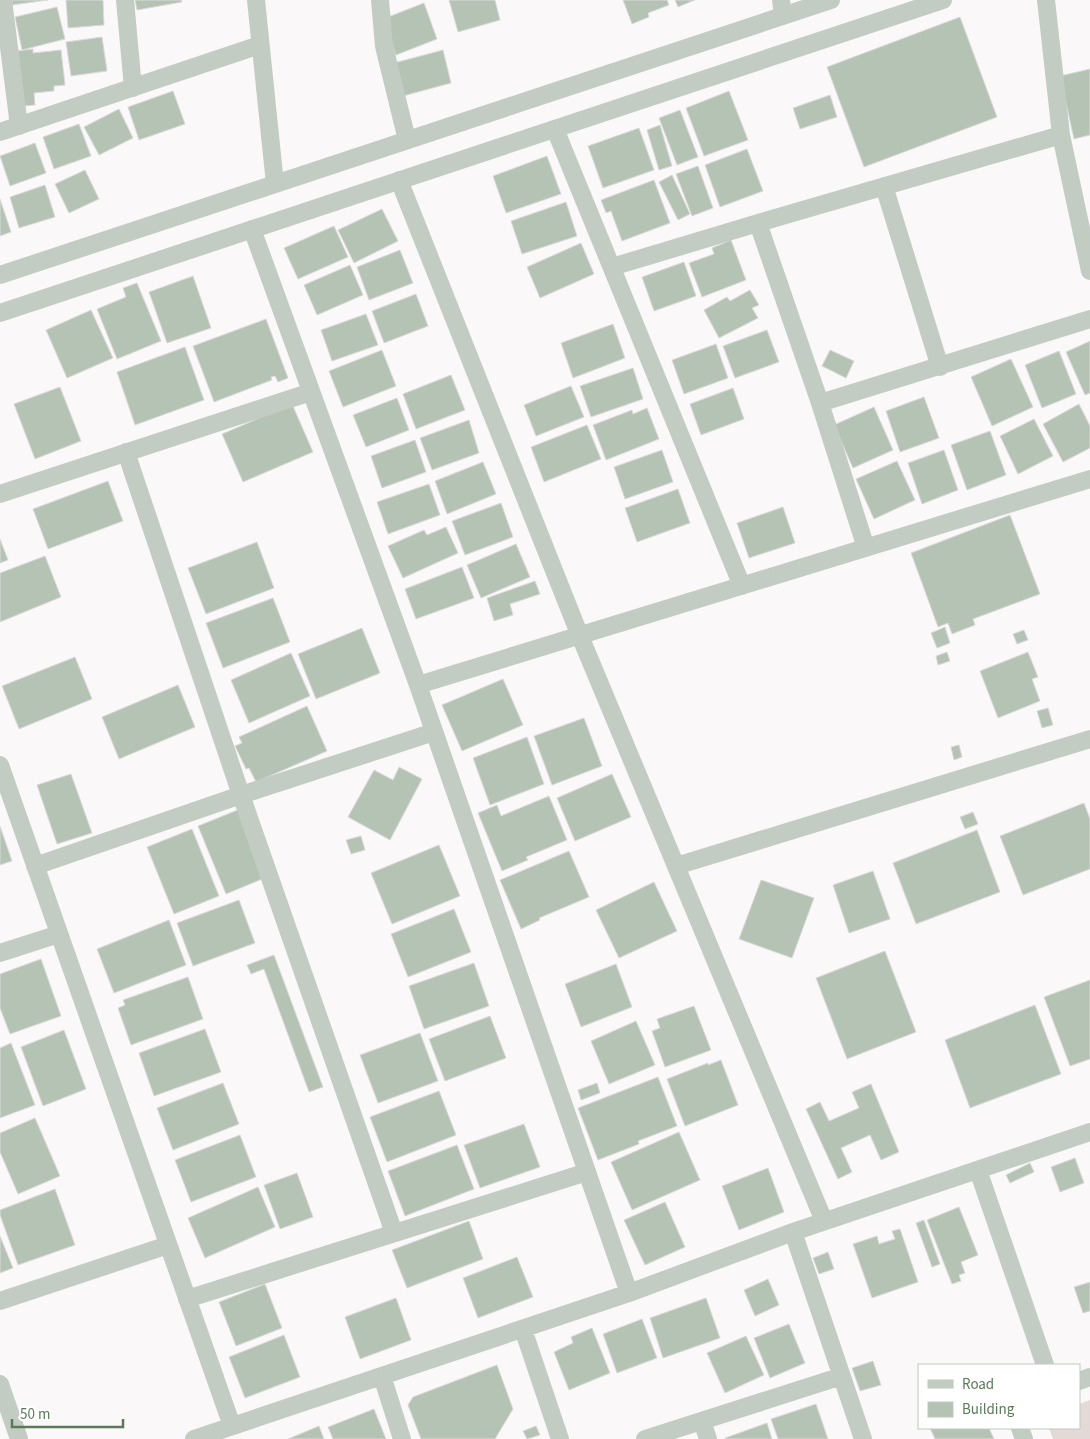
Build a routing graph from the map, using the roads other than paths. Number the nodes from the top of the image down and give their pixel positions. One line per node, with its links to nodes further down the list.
1 (125, 0): 10 (street)
2 (256, 0): 9 (street)
3 (380, 0): 15 (street)
4 (831, 0): 8 (street)
5 (943, 0): 12 (street)
6 (1046, 0): 14 (street)
7 (3, 6): 11 (street)
8 (782, 8): 15 (street)
9 (260, 45): 10 (street); 17 (street)
10 (133, 88): 11 (street)
11 (19, 126): 13 (street)
12 (555, 129): 16 (street); 21 (street)
13 (0, 132)
14 (1061, 135): 18 (street); 22 (street)
15 (407, 140): 17 (street)
16 (399, 180): 20 (street); 34 (street)
17 (275, 184): 23 (street)
18 (884, 186): 19 (street); 26 (street)
19 (758, 223): 21 (street); 28 (street)
20 (252, 229): 24 (street); 27 (street)
21 (612, 267): 33 (street)
22 (1090, 271)
23 (0, 274)
24 (0, 313)
25 (1090, 319): 26 (street)
26 (940, 366): 28 (street)
27 (311, 392): 29 (street); 35 (street)
28 (820, 403): 32 (street)
29 (126, 452): 31 (street); 39 (street)
30 (1090, 479): 32 (street)
31 (0, 494)
32 (866, 548): 33 (street)
33 (742, 586): 34 (street)
34 (580, 636): 35 (street); 41 (street)
35 (418, 685): 36 (street)
36 (434, 732): 39 (street); 46 (street)
37 (1090, 739): 41 (street)
38 (0, 765): 40 (street)
39 (241, 795): 40 (street); 49 (street)
40 (36, 866): 42 (street)
41 (676, 866): 47 (street)
42 (59, 934): 43 (street); 50 (street)
43 (0, 953)
44 (1090, 1132): 45 (street)
45 (978, 1170): 47 (street); 55 (street)
46 (587, 1172): 49 (street); 51 (street)
47 (824, 1221): 48 (street)
48 (793, 1232): 51 (street); 57 (street)
49 (394, 1233): 52 (street)
50 (168, 1246): 52 (street); 53 (street)
51 (629, 1293): 54 (street)
52 (187, 1298): 60 (street)
53 (0, 1301)
54 (523, 1329): 56 (street); 64 (street)
55 (1045, 1364)
56 (382, 1376): 60 (street); 63 (street)
57 (842, 1376): 59 (street); 67 (street)
58 (0, 1385): 61 (street)
59 (702, 1420): 65 (street); 66 (street)
60 (232, 1426): 62 (street)
61 (19, 1439)
62 (194, 1439)
63 (402, 1439)
64 (560, 1439)
65 (645, 1439)
66 (708, 1439)
67 (863, 1439)

